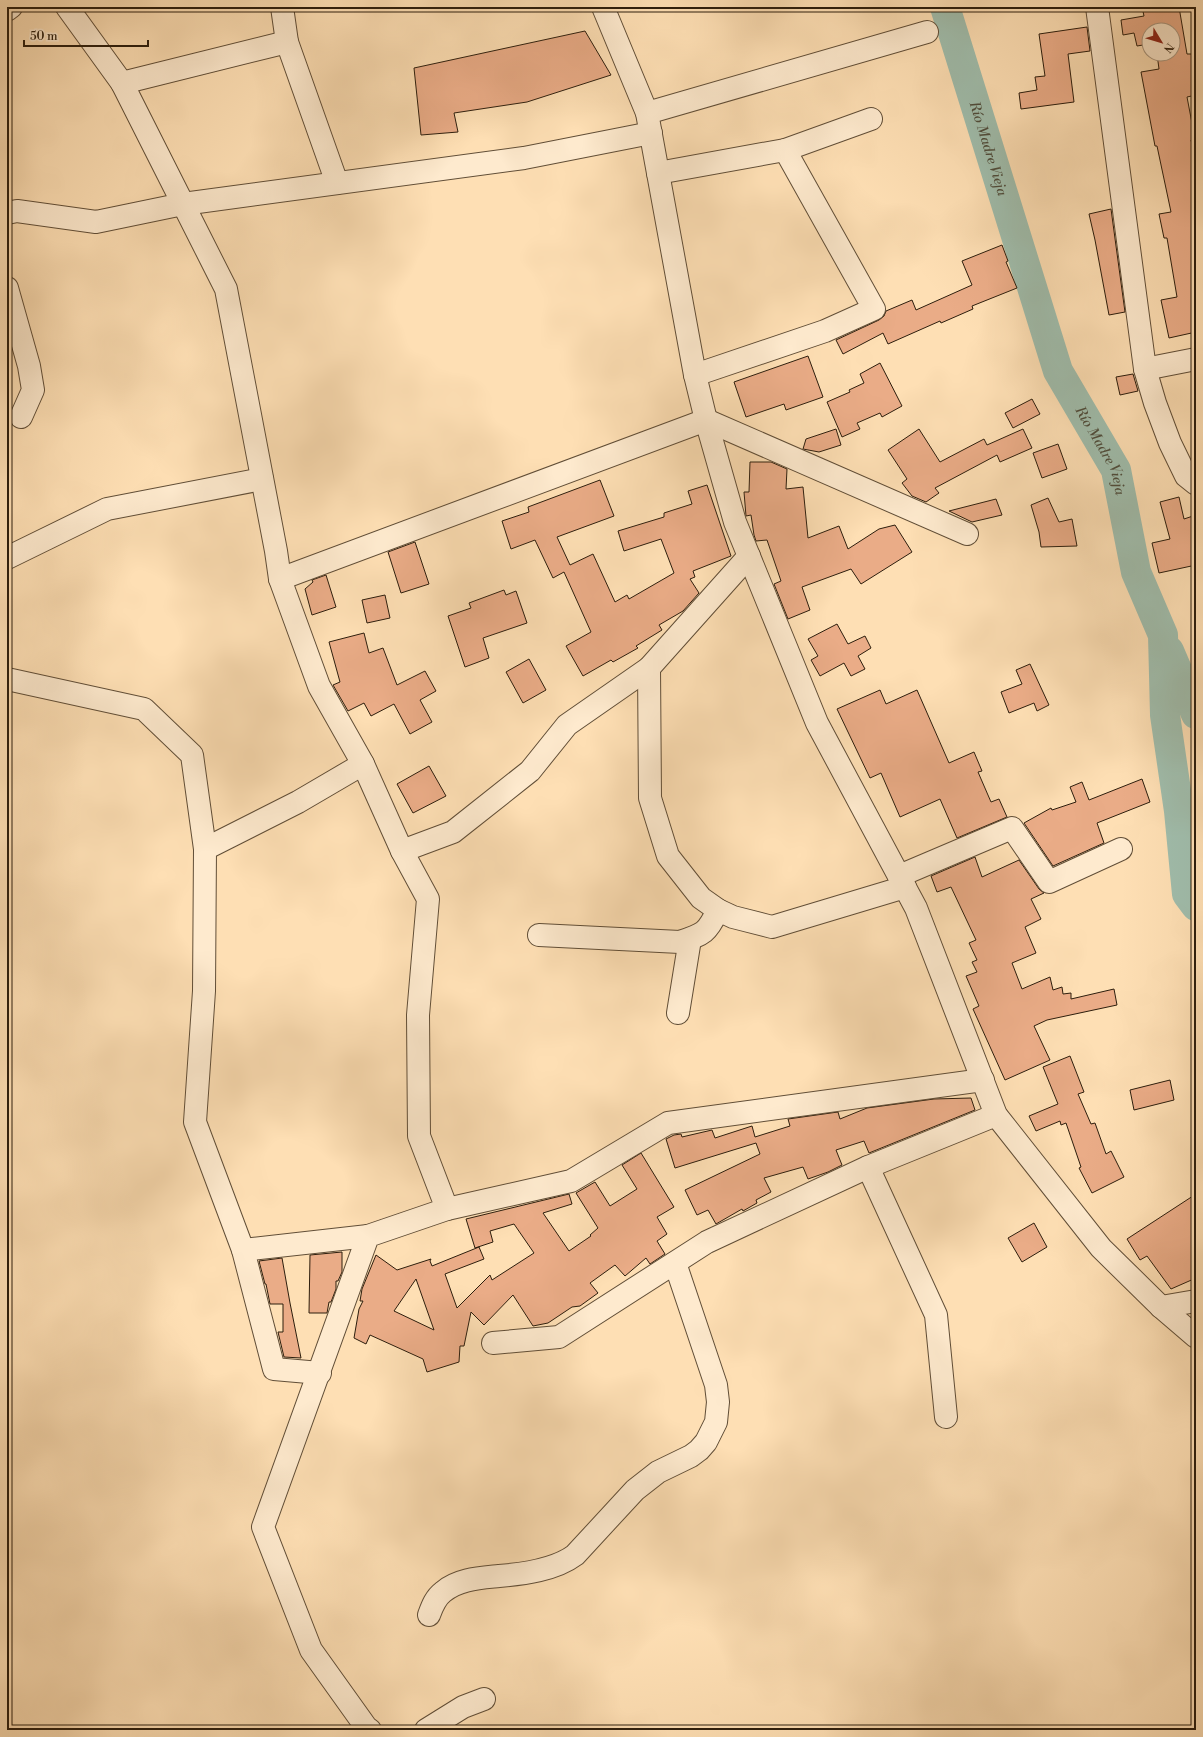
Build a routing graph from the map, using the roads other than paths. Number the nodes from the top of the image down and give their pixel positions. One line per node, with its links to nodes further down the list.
1 (10, 7): 6 (street)
2 (67, 7): 9 (street)
3 (282, 7): 8 (street)
4 (603, 7): 11 (street)
5 (1097, 7): 19 (street)
6 (7, 10)
7 (927, 32): 11 (street)
8 (287, 42): 9 (street); 14 (street)
9 (122, 83): 15 (street)
10 (871, 119): 12 (street)
11 (649, 123): 13 (street); 14 (street)
12 (785, 150): 13 (street); 20 (street)
13 (658, 173): 20 (street)
14 (336, 183): 15 (street)
15 (183, 204): 16 (street); 23 (street)
16 (7, 213)
17 (7, 288): 21 (street)
18 (1196, 359): 19 (street)
19 (1145, 369): 24 (street)
20 (695, 375): 22 (street)
21 (21, 417)
22 (706, 420): 25 (street); 26 (street); 28 (street)
23 (262, 479): 27 (street); 28 (street)
24 (1196, 484)
25 (967, 534)
26 (749, 556): 29 (street); 35 (street)
27 (7, 558)
28 (280, 579): 31 (street)
29 (649, 668): 34 (street); 36 (street)
30 (7, 679): 32 (street)
31 (363, 764): 32 (street); 34 (street)
32 (205, 849): 45 (street)
33 (1122, 850): 35 (street)
34 (402, 851): 43 (street)
35 (902, 882): 36 (street); 40 (street)
36 (718, 910): 38 (street)
37 (539, 935): 38 (street)
38 (690, 939): 39 (street)
39 (678, 1014)
40 (983, 1080): 41 (street); 43 (street)
41 (996, 1115): 42 (street); 48 (street)
42 (868, 1167): 46 (street); 52 (street)
43 (447, 1209): 44 (street)
44 (368, 1236): 45 (street); 51 (street)
45 (243, 1250): 51 (street)
46 (675, 1262): 50 (street); 53 (street)
47 (1196, 1301): 48 (street)
48 (1161, 1307): 49 (street)
49 (1196, 1337)
50 (493, 1343)
51 (320, 1373): 55 (street)
52 (946, 1417)
53 (429, 1616)
54 (484, 1699): 56 (street)
55 (370, 1730)
56 (426, 1730)

